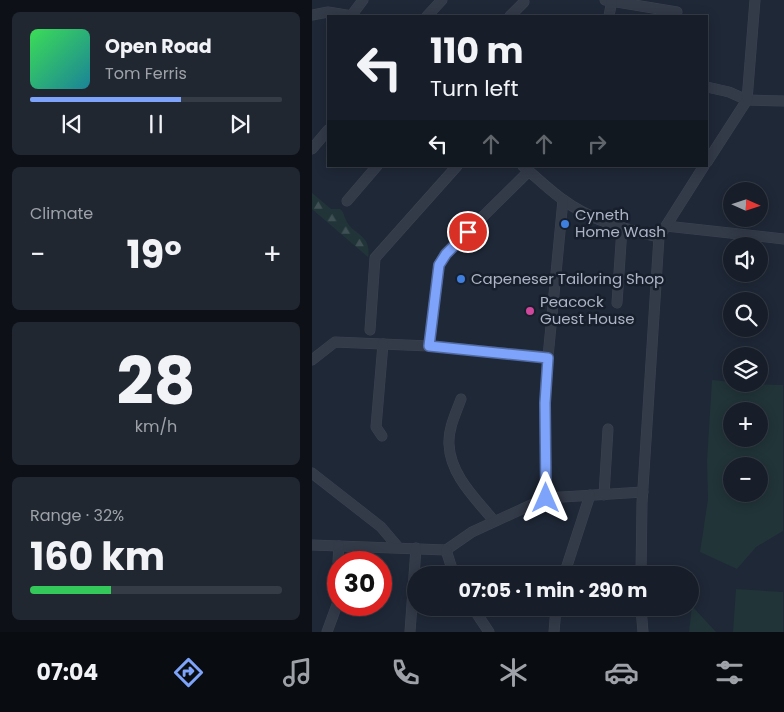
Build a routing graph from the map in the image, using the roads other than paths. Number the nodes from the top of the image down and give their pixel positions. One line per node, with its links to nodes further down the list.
1 (363, 0): 9 (street)
2 (442, 0): 10 (street)
3 (609, 0): 6 (street); 12 (street)
4 (755, 0): 14 (street)
5 (524, 2): 11 (street)
6 (677, 12)
7 (312, 14): 8 (street)
8 (346, 15)
9 (353, 15)
10 (428, 15)
11 (511, 15)
12 (609, 15)
13 (708, 87): 14 (street)
14 (747, 100): 15 (street); 18 (street)
15 (784, 101)
16 (316, 136): 17 (street)
17 (312, 149)
18 (708, 160)
19 (376, 167): 24 (street)
20 (456, 167): 30 (street)
21 (703, 167): 25 (street)
22 (526, 169): 23 (street); 32 (street)
23 (563, 200): 26 (street); 33 (street)
24 (347, 201)
25 (666, 226): 27 (street); 28 (street)
26 (622, 228): 27 (street); 29 (street)
27 (659, 237): 39 (street)
28 (784, 239)
29 (617, 302)
30 (370, 330)
31 (383, 344): 32 (street); 34 (street); 37 (street)
32 (429, 346): 33 (street)
33 (548, 358): 42 (street)
34 (312, 360)
35 (461, 398): 43 (street)
36 (608, 429): 41 (street)
37 (382, 436)
38 (312, 473): 46 (street)
39 (643, 492): 41 (street); 52 (street)
40 (590, 495): 41 (street); 42 (street); 51 (street)
41 (604, 495)
42 (546, 498): 43 (street)
43 (494, 521): 48 (street)
44 (312, 545): 45 (street)
45 (339, 546): 46 (street); 49 (street)
46 (398, 547): 47 (street)
47 (416, 548): 48 (street); 58 (street)
48 (446, 550): 50 (street)
49 (339, 551)
50 (451, 566)
51 (567, 566)
52 (641, 566)
53 (333, 616): 57 (street)
54 (478, 616): 59 (street)
55 (555, 616): 60 (street)
56 (642, 616): 61 (street)
57 (327, 632)
58 (410, 632)
59 (489, 632)
60 (554, 632)
61 (643, 632)

